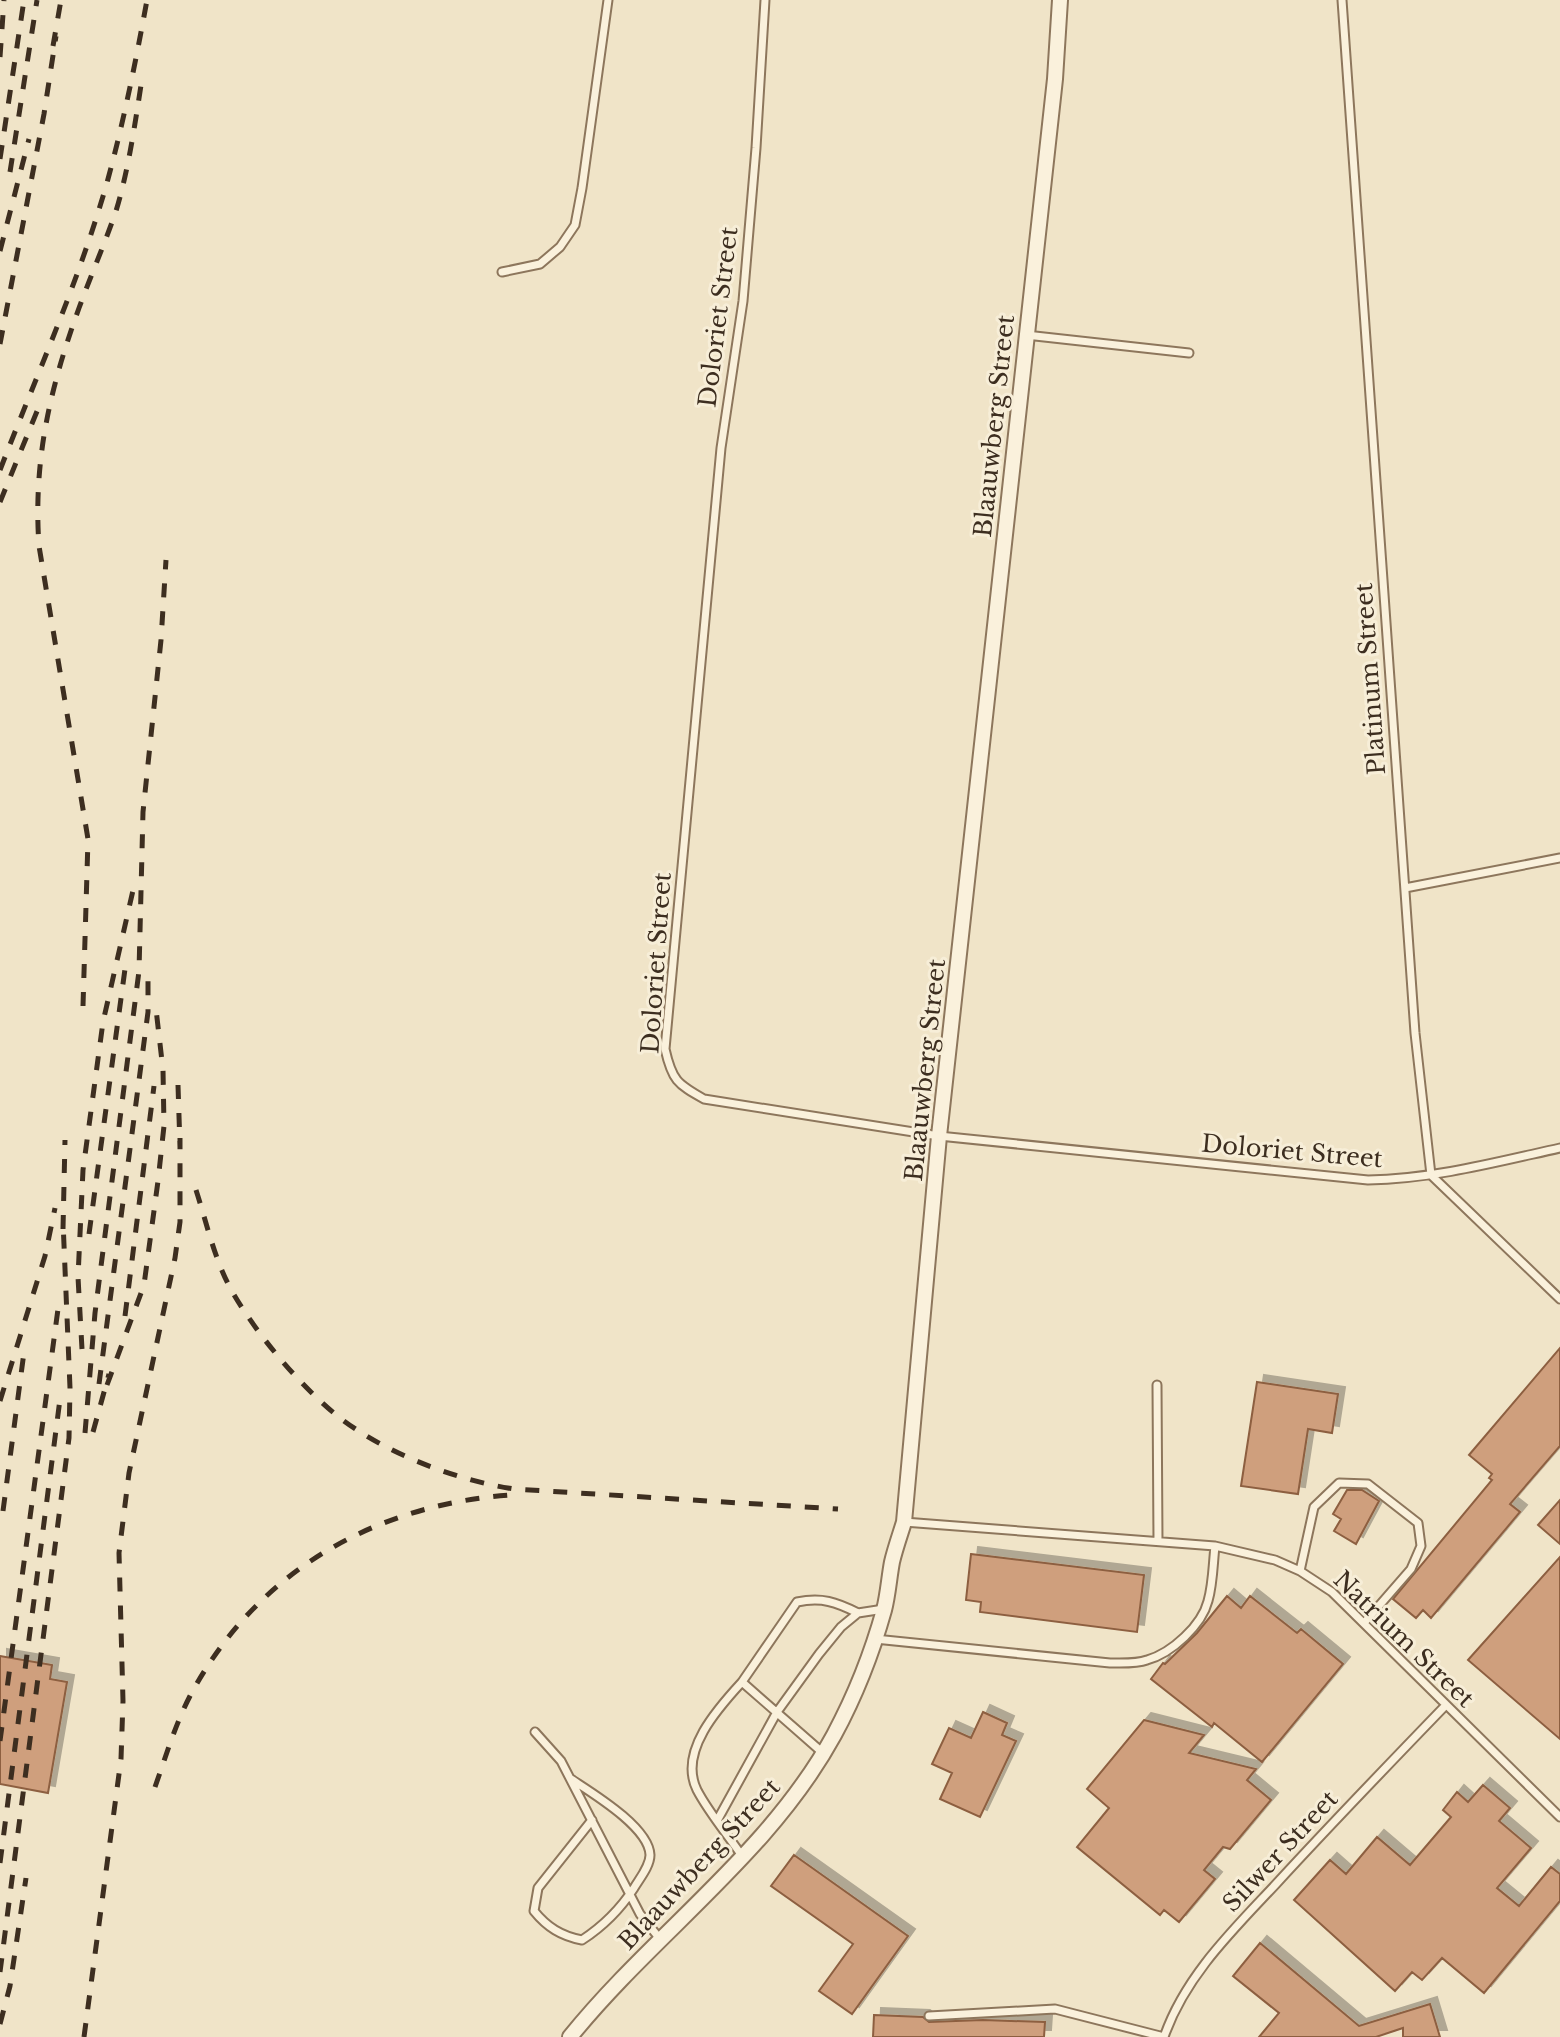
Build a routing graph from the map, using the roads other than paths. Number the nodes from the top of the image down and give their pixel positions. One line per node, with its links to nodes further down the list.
1 (608, 0): 5 (lane)
2 (765, 0): 10 (lane, Doloriet Street)
3 (1060, 0): 6 (street, Blaauwberg Street)
4 (1342, 0): 9 (lane, Platinum Street)
5 (502, 272)
6 (1026, 335): 7 (lane); 10 (street, Blaauwberg Street)
7 (1189, 353)
8 (1560, 858): 9 (lane)
9 (1405, 888): 12 (lane, Platinum Street)
10 (939, 1136): 12 (lane, Doloriet Street); 15 (street, Blaauwberg Street)
11 (1560, 1148): 12 (lane, Doloriet Street)
12 (1431, 1175): 13 (lane)
13 (1560, 1299)
14 (1157, 1385): 16 (lane)
15 (904, 1522): 16 (lane, Natrium Street); 19 (street, Blaauwberg Street)
16 (1158, 1541): 17 (lane, Natrium Street)
17 (1215, 1546): 18 (lane, Natrium Street); 22 (lane)
18 (1300, 1571): 21 (lane, Natrium Street); 21 (lane)
19 (884, 1609): 20 (lane); 22 (street, Blaauwberg Street)
20 (858, 1613): 23 (lane); 25 (lane)
21 (1364, 1623): 24 (lane, Natrium Street)
22 (875, 1639): 27 (street, Blaauwberg Street)
23 (742, 1682): 25 (lane); 30 (lane)
24 (1445, 1706): 29 (lane, Natrium Street); 37 (lane, Silwer Street)
25 (777, 1712): 27 (lane); 30 (lane)
26 (535, 1732): 28 (lane)
27 (823, 1753): 32 (street, Blaauwberg Street)
28 (571, 1779): 31 (lane); 33 (lane)
29 (1560, 1817)
30 (718, 1819): 32 (lane)
31 (592, 1820): 33 (lane); 33 (lane)
32 (742, 1856): 34 (street, Blaauwberg Street)
33 (630, 1895): 34 (lane)
34 (660, 1939): 36 (street, Blaauwberg Street)
35 (929, 2016): 37 (lane)
36 (570, 2037)
37 (1164, 2037)

